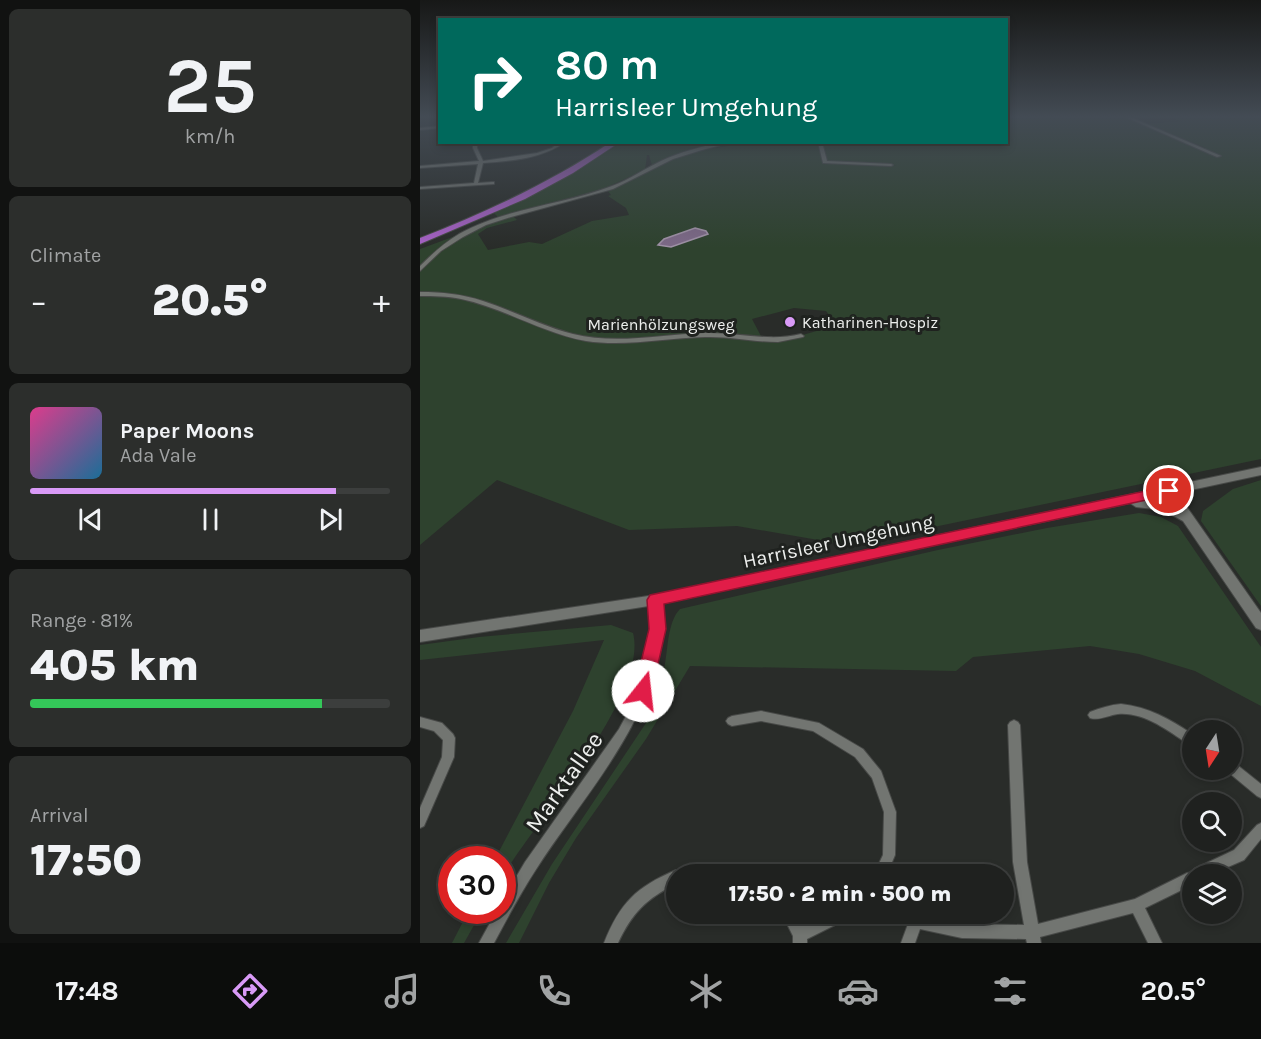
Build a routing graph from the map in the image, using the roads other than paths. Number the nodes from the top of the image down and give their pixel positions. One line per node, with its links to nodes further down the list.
1 (527, 160): 6 (street)
2 (583, 160): 12 (highway)
3 (590, 160): 12 (highway)
4 (668, 160): 13 (street)
5 (825, 160): 7 (street)
6 (480, 161): 8 (street); 9 (street)
7 (891, 165)
8 (420, 167)
9 (476, 183): 10 (street); 11 (street)
10 (492, 183)
11 (420, 189)
12 (420, 239)
13 (420, 269)
14 (420, 294): 15 (street, Marienhölzungsweg)
15 (801, 336)
16 (1261, 471): 17 (main road, Harrisleer Umgehung)
17 (1169, 491): 18 (main road, Harrisleer Umgehung); 19 (main road)
18 (1071, 513): 19 (main road); 20 (main road, Harrisleer Umgehung)
19 (1191, 524): 21 (main road)
20 (655, 600): 22 (main road, Harrisleer Umgehung); 43 (street, Marktallee)
21 (1261, 623)
22 (420, 636)
23 (1094, 715): 27 (street)
24 (732, 721): 32 (street)
25 (420, 722): 30 (street)
26 (1014, 725): 41 (street)
27 (1182, 733)
28 (1242, 776): 29 (street)
29 (1261, 792)
30 (420, 822)
31 (1261, 829): 33 (street)
32 (885, 864)
33 (1220, 864)
34 (666, 881): 44 (street)
35 (1182, 883): 36 (street)
36 (1137, 905): 41 (street); 46 (street)
37 (793, 924): 42 (street)
38 (825, 924): 42 (street)
39 (915, 924): 45 (street)
40 (930, 924): 41 (street)
41 (1034, 938)
42 (800, 939)
43 (486, 943)
44 (611, 943)
45 (908, 943)
46 (1155, 943)

